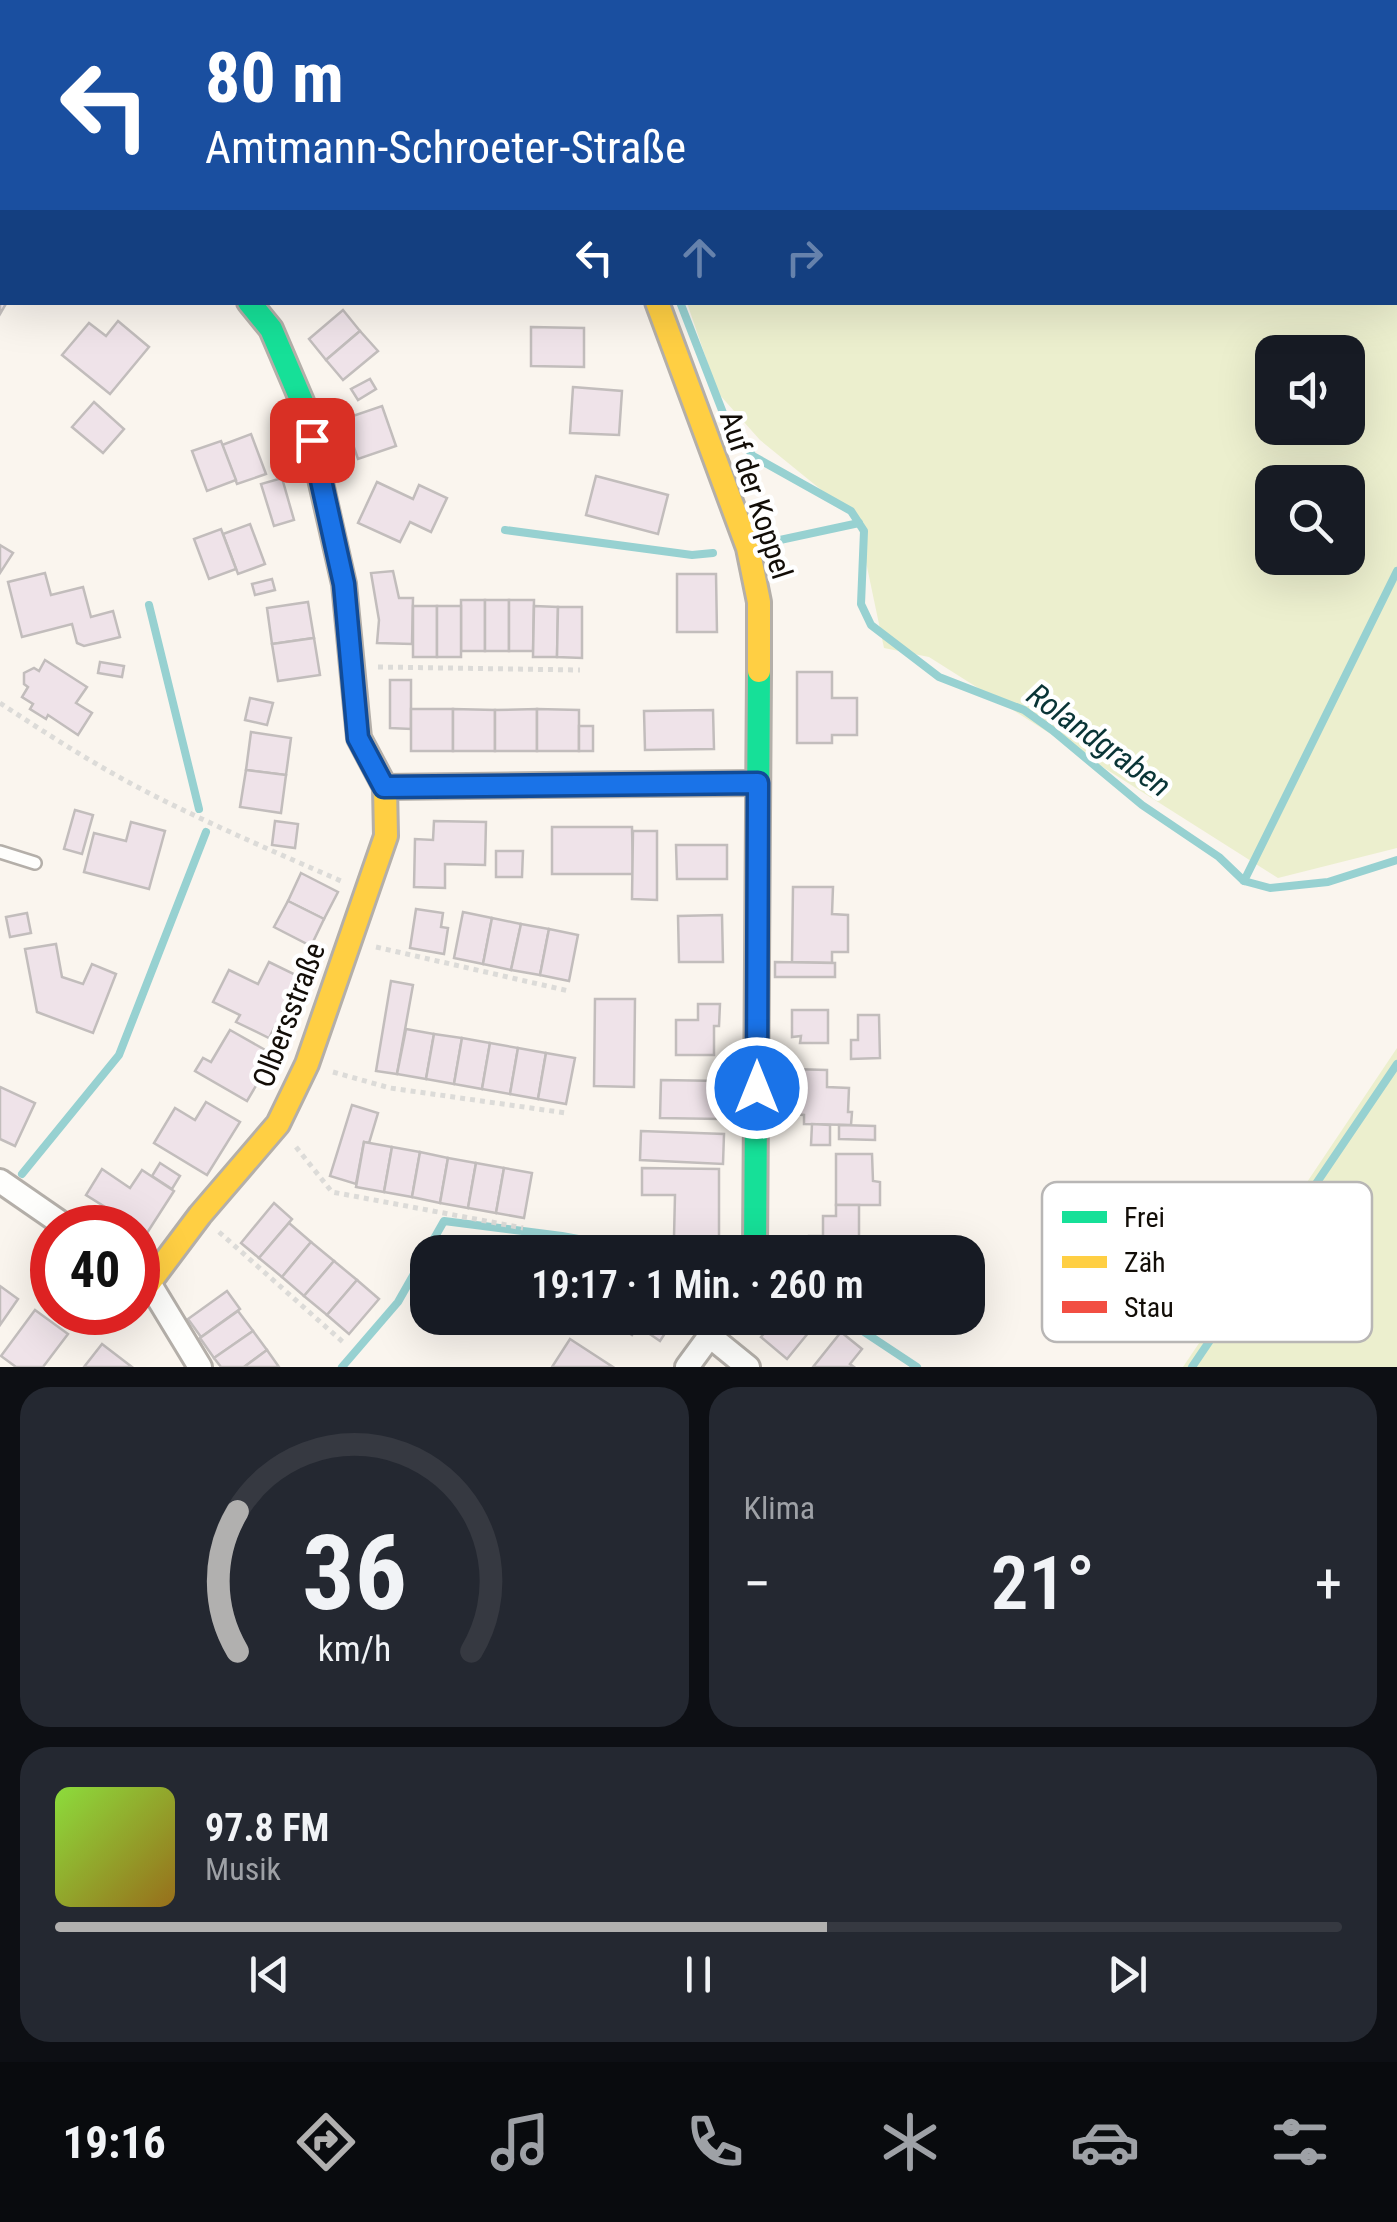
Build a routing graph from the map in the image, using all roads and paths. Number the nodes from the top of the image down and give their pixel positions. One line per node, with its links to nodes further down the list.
1 (251, 305): 3 (street)
2 (658, 305): 6 (street, Auf der Koppel)
3 (352, 667): 4 (path); 7 (street)
4 (580, 670)
5 (0, 704): 10 (path)
6 (758, 783): 7 (street); 20 (street, Auf der Koppel)
7 (384, 787): 10 (street, Olbersstraße)
8 (0, 852): 9 (lane)
9 (35, 863)
10 (366, 892): 11 (street, Olbersstraße)
11 (350, 942): 12 (path); 13 (street, Olbersstraße)
12 (568, 990)
13 (307, 1064): 14 (path); 15 (street, Olbersstraße)
14 (566, 1113)
15 (278, 1124): 18 (street, Olbersstraße); 19 (path)
16 (0, 1180): 17 (street)
17 (35, 1205)
18 (200, 1216): 21 (street, Olbersstraße); 25 (path)
19 (523, 1228)
20 (755, 1235)
21 (160, 1260)
22 (160, 1305): 26 (street)
23 (711, 1335): 27 (street)
24 (723, 1335): 28 (street)
25 (344, 1342)
26 (200, 1367)
27 (687, 1367)
28 (748, 1367)

